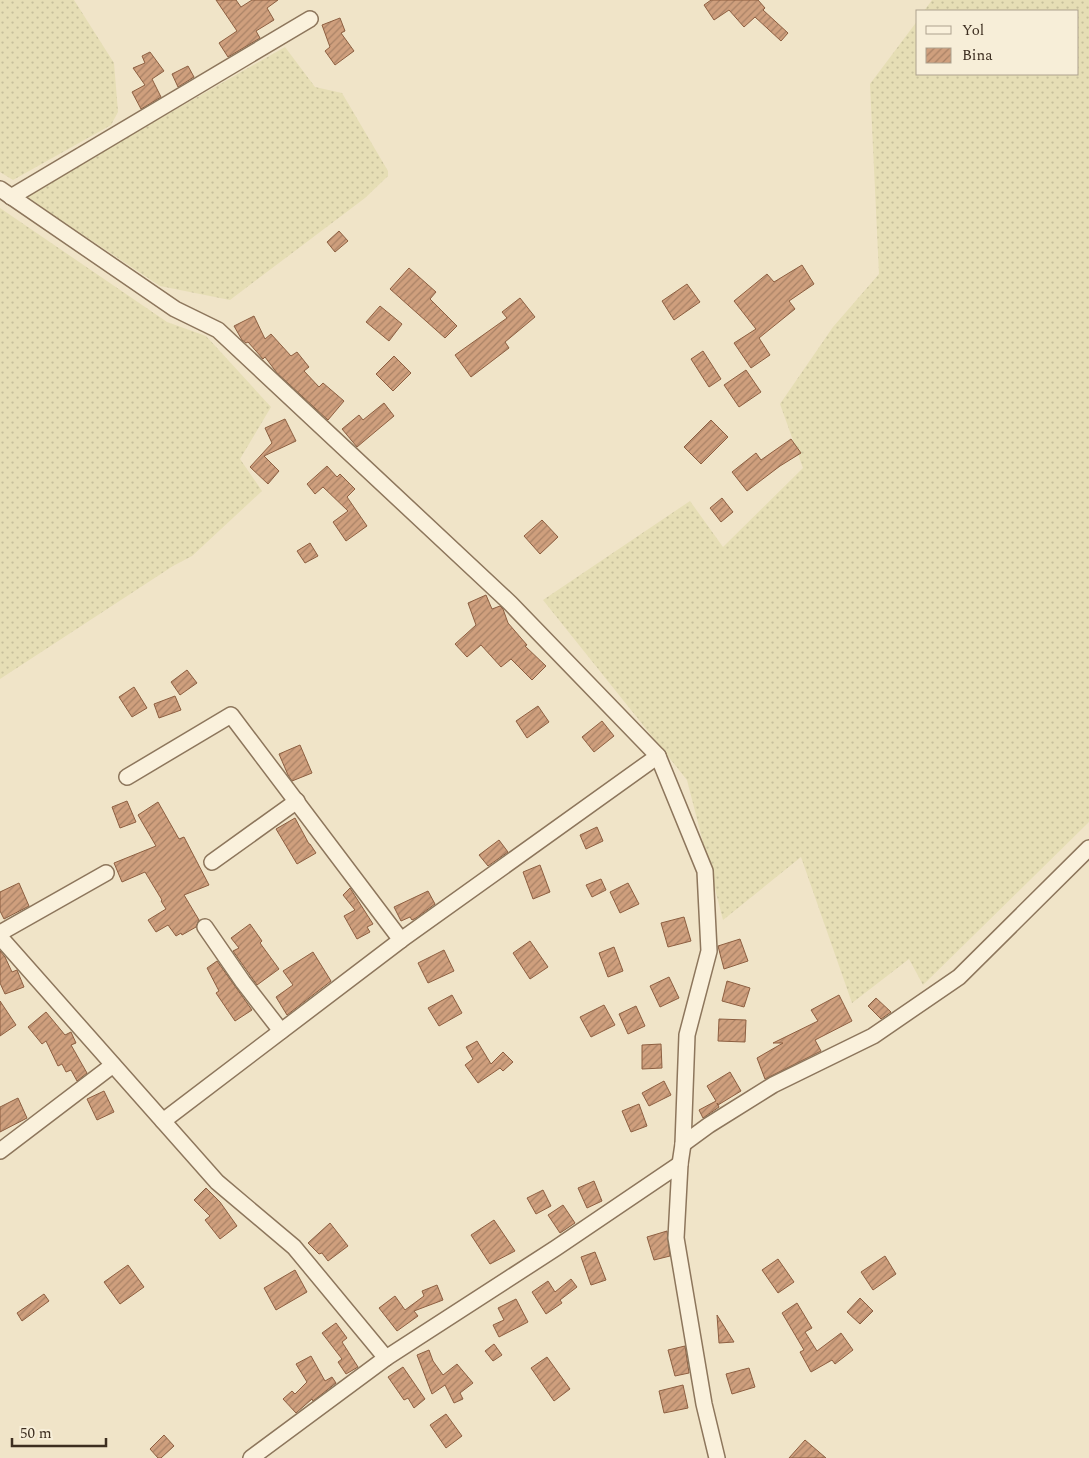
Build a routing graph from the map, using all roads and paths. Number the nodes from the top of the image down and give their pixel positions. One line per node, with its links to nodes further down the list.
1 (310, 19): 2 (street)
2 (6, 193): 3 (street)
3 (658, 756): 11 (street); 15 (street)
4 (127, 777): 5 (street)
5 (297, 801): 7 (street); 11 (street)
6 (1089, 848): 15 (street)
7 (212, 862)
8 (106, 873): 10 (street)
9 (205, 927): 12 (street)
10 (0, 935): 13 (street)
11 (401, 940): 12 (street)
12 (281, 1031): 14 (street)
13 (113, 1066): 14 (street); 16 (street)
14 (163, 1121): 18 (street)
15 (684, 1144): 17 (street)
16 (0, 1151)
17 (680, 1164): 18 (street); 20 (street)
18 (386, 1358): 19 (street)
19 (252, 1458)
20 (717, 1458)

